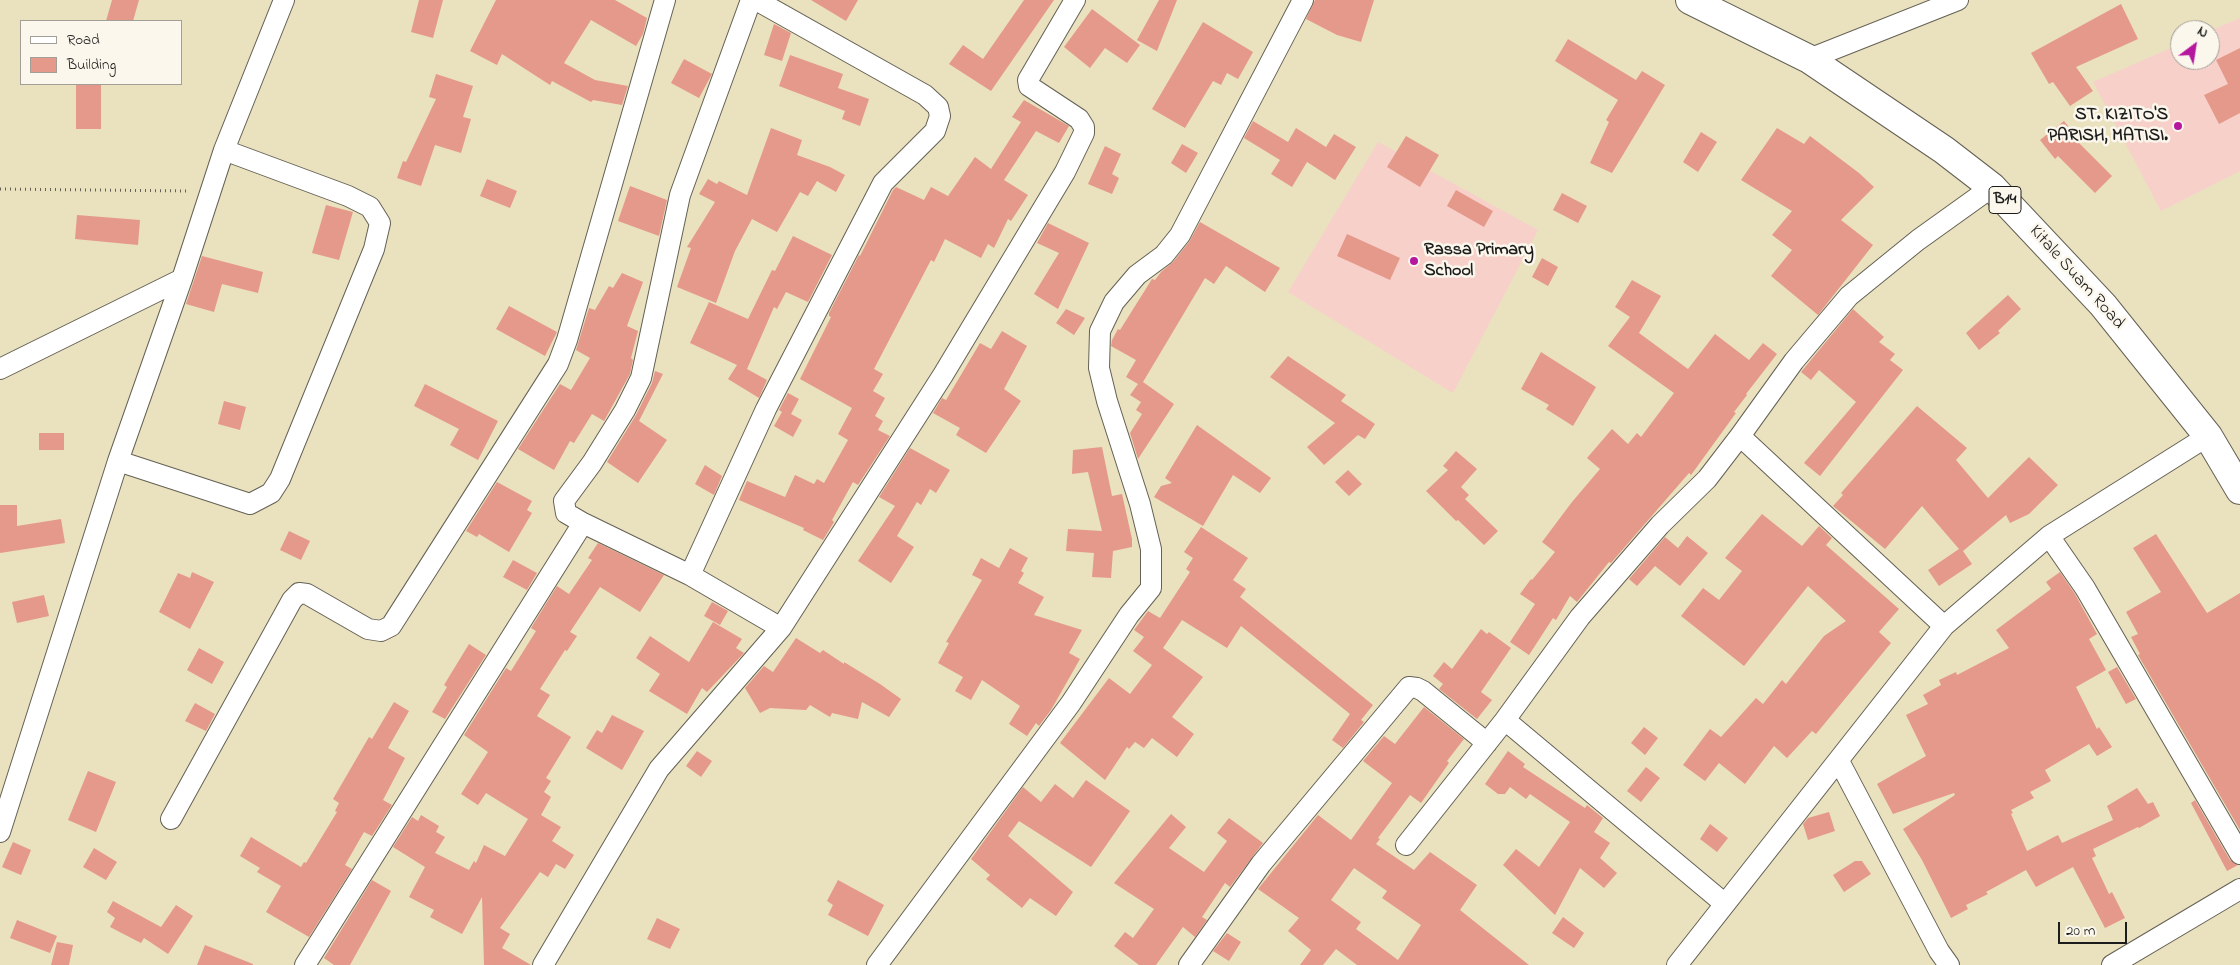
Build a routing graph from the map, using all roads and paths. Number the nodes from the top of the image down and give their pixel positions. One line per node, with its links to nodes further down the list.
1 (284, 0): 10 (street)
2 (665, 0): 28 (street)
3 (751, 0): 20 (street)
4 (756, 0): 22 (street)
5 (1076, 0): 24 (street)
6 (1303, 0): 37 (street)
7 (1690, 0): 9 (highway, Kitale Suam Road / B14)
8 (1958, 0): 9 (street)
9 (1809, 59): 11 (highway, Kitale Suam Road / B14)
10 (224, 150): 13 (street); 18 (street)
11 (1992, 187): 16 (street); 17 (highway, Kitale Suam Road / B14)
12 (0, 189): 13 (path)
13 (210, 192): 14 (street)
14 (182, 279): 15 (street); 18 (street)
15 (0, 369)
16 (1740, 436): 23 (street); 25 (street)
17 (2208, 436): 19 (highway, Kitale Suam Road / B14); 21 (street)
18 (118, 461): 29 (street)
19 (2240, 490)
20 (583, 523): 22 (street); 35 (street)
21 (2049, 536): 23 (street); 31 (street)
22 (690, 575): 24 (street)
23 (1944, 626): 27 (street)
24 (781, 628): 36 (street)
25 (1505, 720): 26 (street); 33 (street)
26 (1487, 743): 30 (street); 38 (street)
27 (1839, 761): 33 (street); 34 (street)
28 (170, 819)
29 (0, 832)
30 (1406, 845)
31 (2240, 854)
32 (2240, 889): 40 (street)
33 (1725, 904): 39 (street)
34 (1939, 960)
35 (305, 965)
36 (543, 965)
37 (877, 965)
38 (1189, 965)
39 (1677, 965)
40 (2112, 965)

